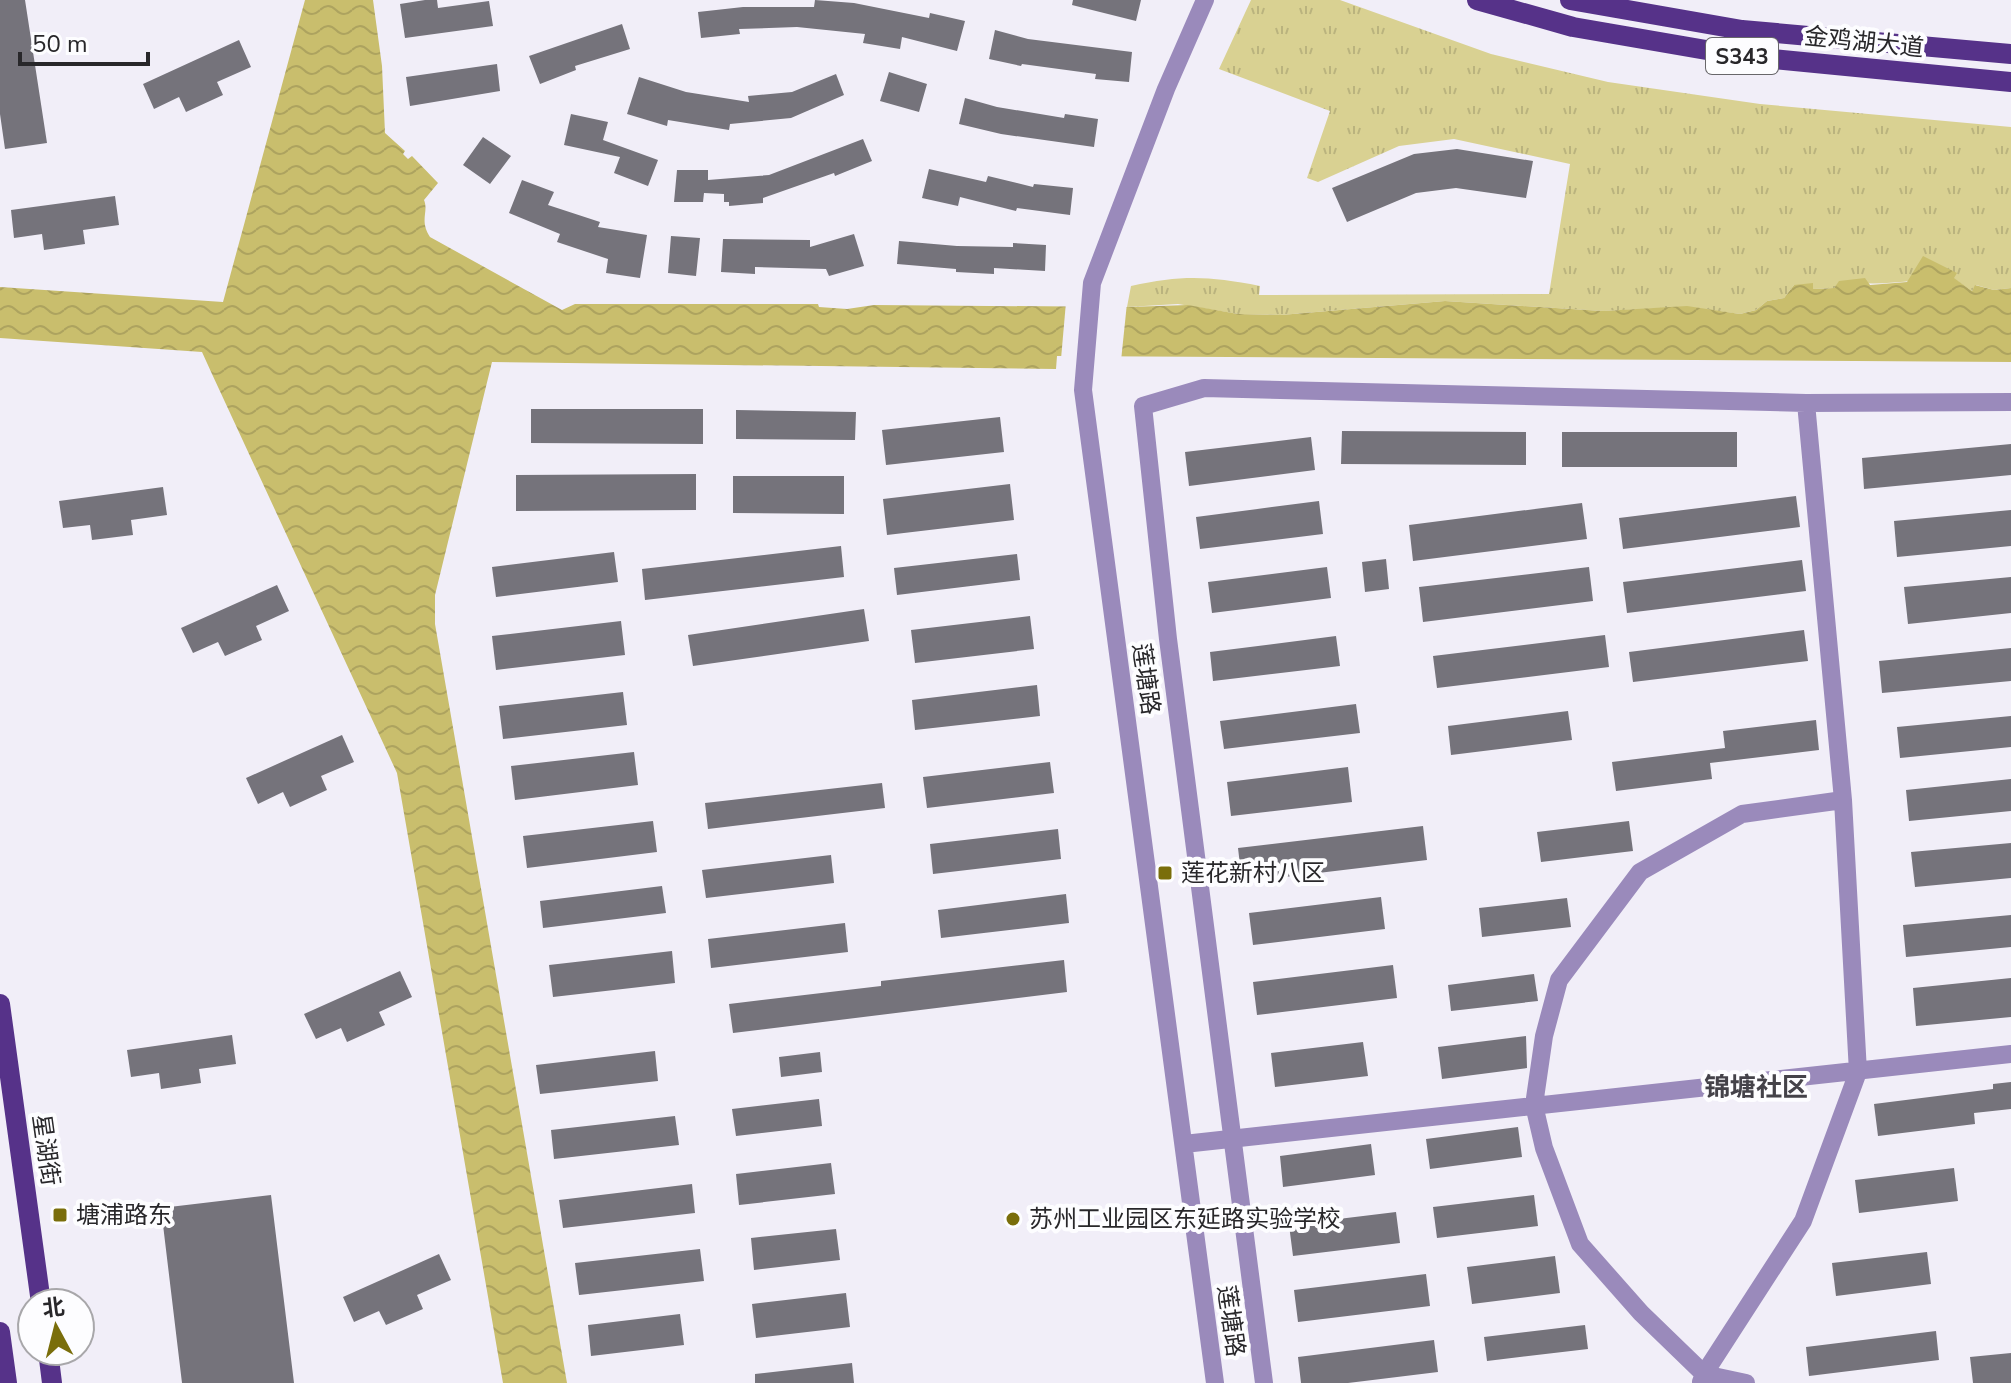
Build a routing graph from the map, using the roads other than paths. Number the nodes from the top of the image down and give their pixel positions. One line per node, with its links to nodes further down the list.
1 (1205, 0): 14 (street, 莲塘路)
2 (1477, 0): 5 (main road, 金鸡湖大道 / S343)
3 (1570, 0): 4 (main road, 金鸡湖大道 / S343)
4 (2011, 54)
5 (2011, 82)
6 (2011, 402): 7 (street)
7 (1806, 403): 8 (street); 13 (street)
8 (1843, 800): 11 (street); 12 (street)
9 (0, 1004): 15 (main road, 星湖街)
10 (2011, 1054): 11 (street)
11 (1858, 1072): 12 (street); 17 (street)
12 (1534, 1105): 13 (street); 17 (street)
13 (1232, 1139): 14 (street); 20 (street)
14 (1184, 1144): 19 (street, 莲塘路)
15 (39, 1287)
16 (0, 1332): 18 (main road)
17 (1702, 1378): 21 (street)
18 (7, 1383)
19 (1215, 1383)
20 (1264, 1383)
21 (1746, 1383)

